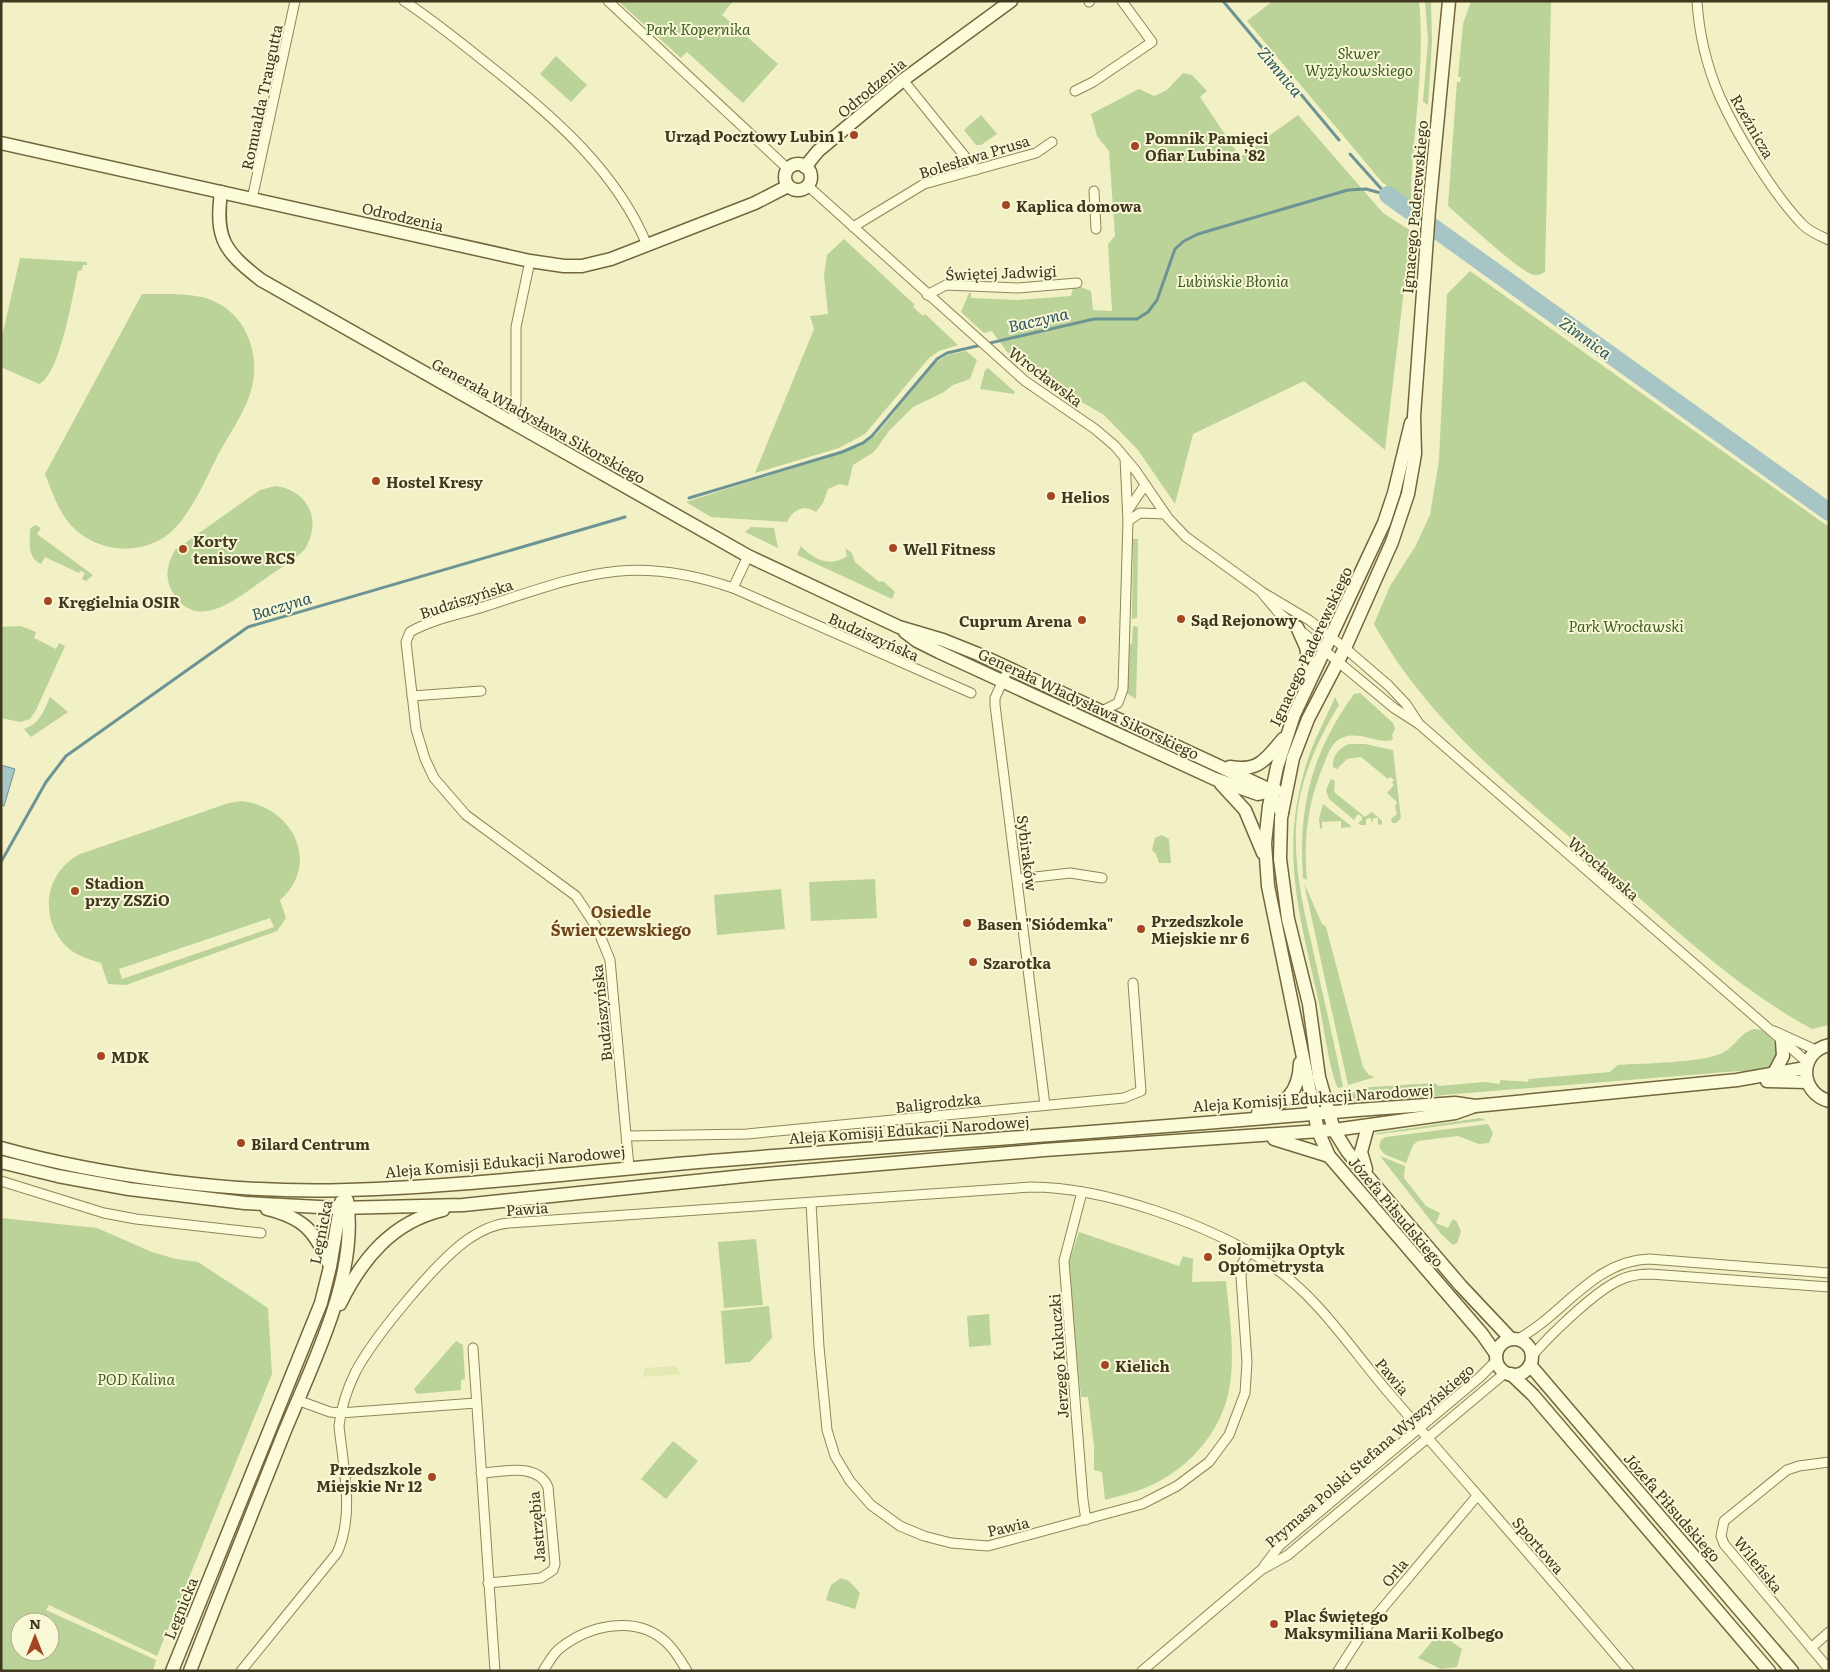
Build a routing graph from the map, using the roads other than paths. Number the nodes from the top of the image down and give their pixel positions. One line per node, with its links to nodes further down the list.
1 (295, 1): 19 (street, Romualda Traugutta)
2 (404, 1): 23 (street)
3 (608, 1): 13 (street)
4 (1011, 1): 8 (street, Odrodzenia)
5 (1122, 1): 9 (street)
6 (1449, 1): 27 (street, Ignacego Paderewskiego)
7 (1697, 1): 22 (street, Rzeźnicza)
8 (903, 80): 12 (street, Odrodzenia); 14 (street)
9 (1075, 91)
10 (1052, 142): 14 (street, Bolesława Prusa)
11 (1, 143): 18 (street, Odrodzenia)
12 (805, 167): 13 (street); 16 (street)
13 (788, 169): 15 (street)
14 (976, 170): 20 (street, Bolesława Prusa)
15 (788, 186): 16 (street); 23 (street, Odrodzenia)
16 (808, 186): 20 (street, Wrocławska)
17 (1094, 191): 21 (street)
18 (221, 192): 19 (street, Odrodzenia); 28 (street, Generała Władysława Sikorskiego)
19 (252, 199): 24 (street, Odrodzenia)
20 (853, 227): 26 (street, Wrocławska)
21 (1096, 229)
22 (1829, 240)
23 (647, 245): 24 (street, Odrodzenia)
24 (530, 261): 28 (street)
25 (1078, 283): 26 (street, Świętej Jadwigi)
26 (927, 295): 29 (street, Wrocławska)
27 (1414, 416): 39 (street, Ignacego Paderewskiego); 40 (street, Ignacego Paderewskiego)
28 (512, 424): 34 (street, Generała Władysława Sikorskiego)
29 (1125, 457): 30 (street, Wrocławska); 31 (street)
30 (1145, 485): 31 (street); 32 (street, Wrocławska)
31 (1128, 510): 33 (street)
32 (1165, 514): 33 (street); 36 (street, Wrocławska)
33 (1128, 521): 49 (street)
34 (748, 556): 35 (street); 37 (street, Generała Władysława Sikorskiego)
35 (733, 588): 47 (street, Budziszyńska); 48 (street, Budziszyńska)
36 (1262, 592): 38 (street, Wrocławska); 39 (street, Wrocławska)
37 (899, 627): 43 (street, Generała Władysława Sikorskiego); 45 (street, Generała Władysława Sikorskiego)
38 (1297, 628): 41 (street, Wrocławska); 44 (street)
39 (1331, 637): 40 (street, Wrocławska); 41 (street, Ignacego Paderewskiego)
40 (1345, 648): 42 (street, Ignacego Paderewskiego); 50 (street, Wrocławska)
41 (1325, 650): 42 (street, Wrocławska); 44 (street, Ignacego Paderewskiego)
42 (1338, 661): 50 (street, Wrocławska); 54 (street, Ignacego Paderewskiego)
43 (1008, 668): 45 (street, Sybiraków); 49 (street, Generała Władysława Sikorskiego)
44 (1311, 676): 51 (street, Ignacego Paderewskiego)
45 (1002, 680): 53 (street, Generała Władysława Sikorskiego); 59 (street, Sybiraków)
46 (481, 691): 48 (street)
47 (971, 693)
48 (412, 696): 78 (street, Budziszyńska)
49 (1102, 710): 52 (street, Generała Władysława Sikorskiego)
50 (1419, 724): 61 (street, Wrocławska)
51 (1287, 735): 52 (street); 55 (street, Ignacego Paderewskiego)
52 (1223, 766): 55 (street, Generała Władysława Sikorskiego)
53 (1215, 779): 55 (street, Generała Władysława Sikorskiego); 57 (street)
54 (1287, 782): 55 (street); 56 (street, Ignacego Paderewskiego)
55 (1271, 793): 56 (street, Generała Władysława Sikorskiego); 57 (street, Ignacego Paderewskiego)
56 (1282, 813): 73 (street, Ignacego Paderewskiego)
57 (1266, 860): 65 (street, Ignacego Paderewskiego)
58 (1102, 878): 59 (street)
59 (1018, 879): 71 (street, Sybiraków)
60 (1133, 983): 71 (street, Baligrodzka)
61 (1772, 1030): 62 (street, Wrocławska); 64 (street, Wrocławska)
62 (1782, 1041): 66 (street, Wrocławska); 67 (street)
63 (1829, 1045): 64 (street)
64 (1816, 1050): 66 (street)
65 (1301, 1053): 73 (street, Ignacego Paderewskiego); 74 (street)
66 (1806, 1065): 67 (street, Aleja Komisji Edukacji Narodowej); 69 (street)
67 (1774, 1073): 68 (street, Aleja Komisji Edukacji Narodowej)
68 (1737, 1080): 69 (street, Aleja Komisji Edukacji Narodowej); 72 (street, Aleja Komisji Edukacji Narodowej)
69 (1806, 1082): 70 (street)
70 (1829, 1101)
71 (1045, 1105): 78 (street, Baligrodzka)
72 (1475, 1106): 73 (street, Aleja Komisji Edukacji Narodowej); 75 (street, Aleja Komisji Edukacji Narodowej)
73 (1321, 1113): 74 (street, Aleja Komisji Edukacji Narodowej); 76 (street, Ignacego Paderewskiego); 77 (street, Ignacego Paderewskiego)
74 (1241, 1119): 83 (street, Aleja Komisji Edukacji Narodowej)
75 (1368, 1126): 76 (street, Aleja Komisji Edukacji Narodowej); 84 (street)
76 (1334, 1130): 77 (street, Aleja Komisji Edukacji Narodowej); 84 (street, Józefa Piłsudskiego)
77 (1318, 1131): 79 (street, Aleja Komisji Edukacji Narodowej); 81 (street, Józefa Piłsudskiego)
78 (627, 1136): 83 (street, Budziszyńska)
79 (1252, 1137): 81 (street); 90 (street, Aleja Komisji Edukacji Narodowej)
80 (1, 1148): 86 (street, Aleja Komisji Edukacji Narodowej)
81 (1329, 1156): 100 (street, Józefa Piłsudskiego)
82 (1, 1162): 88 (street)
83 (629, 1167): 86 (street, Aleja Komisji Edukacji Narodowej)
84 (1368, 1177): 98 (street, Józefa Piłsudskiego)
85 (1, 1181): 92 (street)
86 (345, 1190): 91 (street, Legnicka)
87 (1082, 1192): 89 (street, Pawia); 93 (street, Pawia); 111 (street, Jerzego Kukuczki)
88 (245, 1203): 91 (street); 94 (street)
89 (811, 1203): 105 (street, Pawia); 111 (street, Pawia)
90 (463, 1205): 91 (street); 97 (street)
91 (343, 1207): 94 (street, Legnicka); 97 (street, Legnicka)
92 (261, 1232)
93 (1249, 1252): 106 (street, Pawia); 111 (street, Pawia)
94 (330, 1267): 117 (street, Legnicka)
95 (1829, 1273): 98 (street)
96 (1829, 1287): 101 (street)
97 (328, 1329): 103 (street, Legnicka)
98 (1514, 1339): 100 (street); 101 (street)
99 (473, 1348): 104 (street)
100 (1496, 1358): 102 (street); 106 (street, Prymasa Polski Stefana Wyszyńskiego)
101 (1531, 1361): 102 (street); 127 (street, Józefa Piłsudskiego)
102 (1508, 1374): 107 (street, Prymasa Polski Stefana Wyszyńskiego); 126 (street)
103 (298, 1400): 105 (street); 118 (street, Legnicka)
104 (476, 1403): 105 (street); 109 (street)
105 (340, 1414): 119 (street)
106 (1420, 1428): 107 (street, Pawia); 112 (street, Prymasa Polski Stefana Wyszyńskiego)
107 (1428, 1437): 110 (street, Sportowa); 112 (street, Prymasa Polski Stefana Wyszyńskiego)
108 (1829, 1462): 115 (street, Wileńska)
109 (481, 1473): 113 (street); 113 (street, Jastrzębia)
110 (1477, 1496): 124 (street, Orla); 125 (street, Sportowa)
111 (1086, 1520)
112 (1261, 1570): 123 (street, Prymasa Polski Stefana Wyszyńskiego)
113 (488, 1583): 120 (street)
114 (1829, 1632): 115 (street)
115 (1811, 1648): 116 (street, Wileńska)
116 (1829, 1669)
117 (172, 1671)
118 (190, 1671)
119 (242, 1671)
120 (496, 1671)
121 (542, 1671): 122 (street)
122 (687, 1671)
123 (1142, 1671)
124 (1338, 1671)
125 (1629, 1671)
126 (1769, 1671)
127 (1792, 1671)

